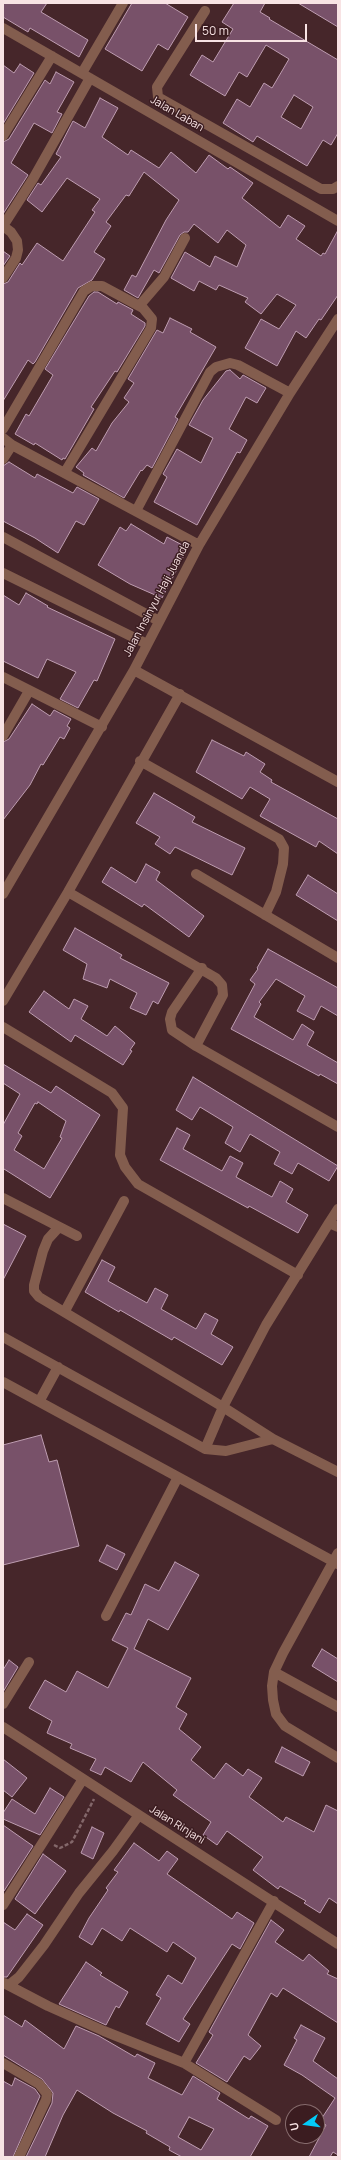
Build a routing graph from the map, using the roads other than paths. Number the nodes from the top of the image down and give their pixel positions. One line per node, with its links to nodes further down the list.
1 (123, 3): 5 (street)
2 (205, 11): 7 (street)
3 (3, 28): 4 (street, Jalan Laban)
4 (52, 56): 5 (street, Jalan Laban); 6 (street)
5 (86, 75): 8 (street, Jalan Laban); 10 (street)
6 (3, 136)
7 (338, 186)
8 (338, 221)
9 (186, 238): 11 (street)
10 (3, 278)
11 (139, 306): 14 (street); 18 (street)
12 (338, 319): 13 (street, Jalan Insinyur Haji Juanda)
13 (290, 393): 19 (street); 21 (street, Jalan Insinyur Haji Juanda)
14 (3, 429)
15 (3, 438): 16 (street)
16 (12, 445): 17 (street); 18 (street)
17 (3, 459)
18 (65, 472): 19 (street)
19 (136, 511): 21 (street)
20 (3, 537): 23 (street)
21 (199, 545): 23 (street, Jalan Insinyur Haji Juanda)
22 (3, 573): 24 (street)
23 (159, 621): 24 (street, Jalan Insinyur Haji Juanda)
24 (147, 644): 25 (street, Jalan Insinyur Haji Juanda)
25 (134, 670): 28 (street); 29 (street, Jalan Insinyur Haji Juanda)
26 (3, 677): 27 (street)
27 (29, 691): 29 (street); 30 (street)
28 (180, 694): 31 (street); 32 (street)
29 (102, 727): 35 (street, Jalan Insinyur Haji Juanda)
30 (3, 736)
31 (140, 761): 34 (street); 36 (street)
32 (338, 782)
33 (196, 874): 36 (street)
34 (68, 892): 38 (street); 39 (street)
35 (3, 894)
36 (265, 915): 37 (street)
37 (338, 958)
38 (202, 968): 41 (street); 41 (street)
39 (3, 1001)
40 (3, 1027): 49 (street)
41 (196, 1046): 42 (street)
42 (338, 1127)
43 (3, 1198): 47 (street)
44 (124, 1201): 50 (street)
45 (338, 1209): 46 (street)
46 (334, 1225): 49 (street)
47 (59, 1227): 48 (street); 50 (street)
48 (77, 1236)
49 (298, 1275): 55 (street)
50 (64, 1311): 55 (street)
51 (3, 1337): 52 (street)
52 (58, 1367): 54 (street); 57 (street)
53 (3, 1382): 54 (street)
54 (40, 1400): 59 (street)
55 (223, 1407): 56 (street); 57 (street)
56 (273, 1439): 57 (street); 58 (street)
57 (206, 1449)
58 (338, 1472)
59 (178, 1477): 60 (street); 61 (street)
60 (336, 1559): 63 (street)
61 (106, 1616)
62 (29, 1662): 64 (street)
63 (274, 1672): 65 (street); 67 (street)
64 (3, 1704)
65 (338, 1707)
66 (3, 1727): 68 (street, Jalan Rinjani)
67 (338, 1758)
68 (83, 1779): 69 (street, Jalan Rinjani); 71 (street)
69 (139, 1815): 70 (street, Jalan Rinjani); 73 (street)
70 (274, 1901): 72 (street, Jalan Rinjani); 75 (street)
71 (3, 1905)
72 (338, 1944)
73 (6, 1984): 75 (street)
74 (3, 2063): 77 (street)
75 (184, 2063): 76 (street)
76 (276, 2120)
77 (19, 2157)

